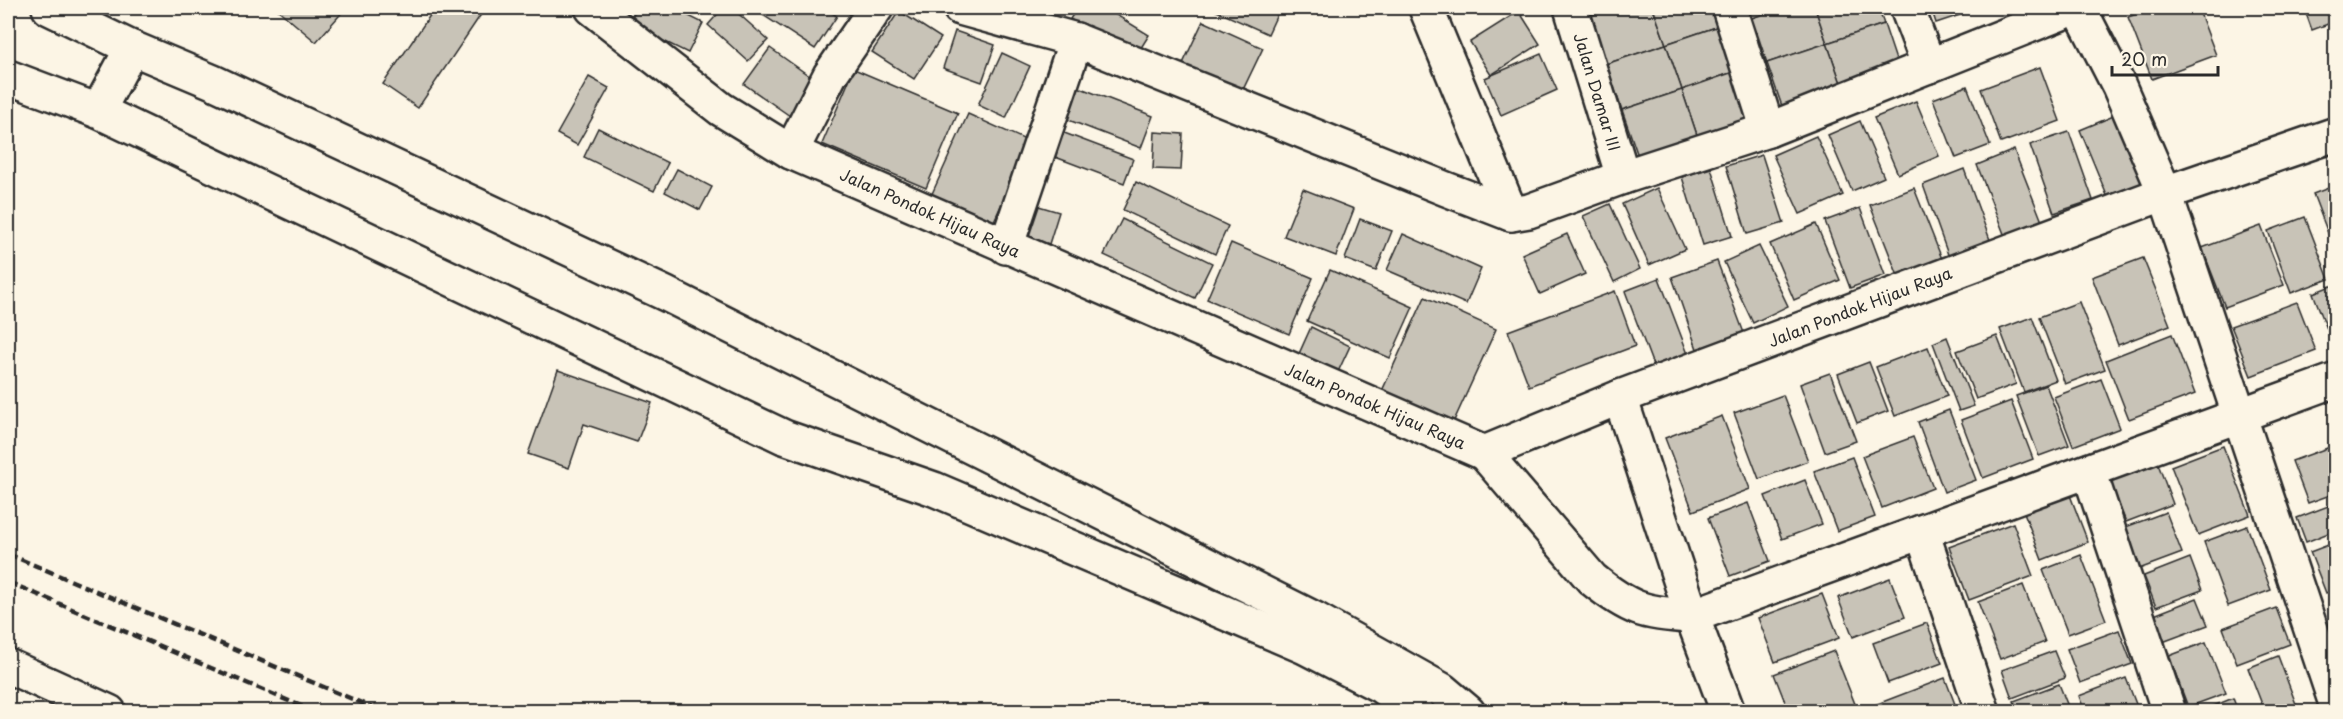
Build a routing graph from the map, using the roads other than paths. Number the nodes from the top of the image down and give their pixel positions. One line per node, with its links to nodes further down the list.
1 (49, 8): 12 (main road)
2 (592, 8): 18 (main road, Jalan Pondok Hijau Raya)
3 (876, 8): 18 (main road)
4 (960, 8): 11 (main road)
5 (1426, 8): 21 (main road)
6 (1571, 8): 19 (main road, Jalan Damar III)
7 (1729, 8): 16 (main road)
8 (1907, 8): 13 (main road)
9 (2074, 8): 13 (main road)
10 (2079, 8): 20 (main road)
11 (1076, 40): 21 (main road); 22 (main road)
12 (132, 48): 15 (main road); 34 (main road)
13 (1929, 66): 16 (main road)
14 (8, 77): 15 (main road)
15 (98, 111): 33 (main road)
16 (1768, 130): 19 (main road)
17 (2336, 134): 20 (main road, Jalan Pondok Hijau Raya)
18 (791, 152): 22 (main road, Jalan Pondok Hijau Raya)
19 (1623, 177): 21 (main road)
20 (2164, 193): 24 (main road, Jalan Pondok Hijau Raya); 25 (main road)
21 (1511, 214)
22 (1006, 247): 26 (main road, Jalan Pondok Hijau Raya)
23 (2336, 380): 25 (main road)
24 (1620, 397): 26 (main road, Jalan Pondok Hijau Raya); 29 (main road)
25 (2240, 416): 27 (main road); 31 (main road)
26 (1484, 453): 29 (main road)
27 (2089, 471): 28 (main road); 37 (main road)
28 (1922, 532): 29 (main road); 36 (main road)
29 (1692, 616): 35 (main road)
30 (8, 666): 32 (main road)
31 (2336, 704)
32 (109, 711)
33 (1417, 711)
34 (1468, 711)
35 (1728, 711)
36 (1983, 711)
37 (2169, 711)

